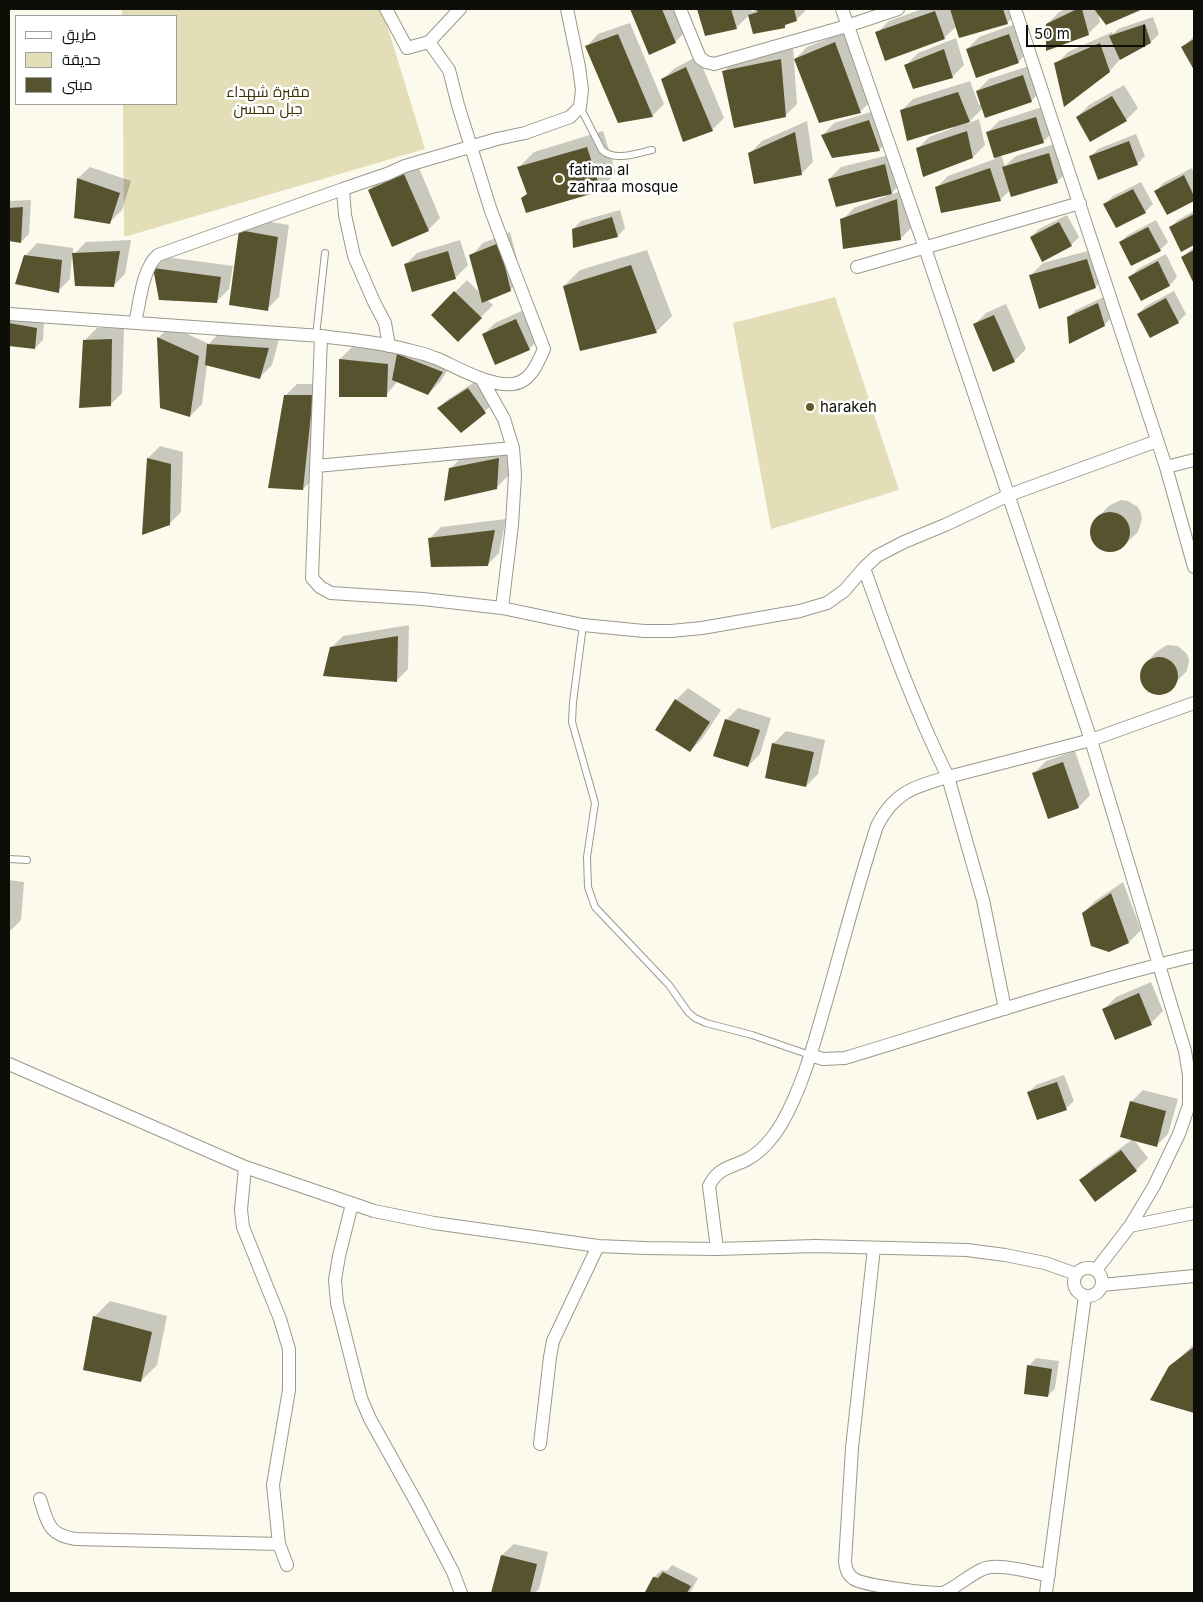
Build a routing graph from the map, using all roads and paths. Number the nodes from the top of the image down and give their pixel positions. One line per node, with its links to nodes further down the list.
1 (386, 9): 9 (street)
2 (460, 9): 9 (street)
3 (567, 9): 10 (street)
4 (680, 9): 8 (street)
5 (842, 9): 8 (street)
6 (898, 9): 8 (street)
7 (1015, 9): 14 (street)
8 (847, 26): 15 (street)
9 (429, 42): 11 (street)
10 (580, 107): 11 (street); 12 (lane)
11 (471, 146): 13 (street); 22 (street)
12 (652, 150)
13 (343, 189): 19 (street); 21 (street)
14 (1080, 203): 15 (street); 23 (street)
15 (925, 248): 17 (street); 28 (street)
16 (326, 253): 20 (lane)
17 (857, 267)
18 (9, 314): 19 (street)
19 (136, 323): 20 (street)
20 (318, 336): 21 (street); 26 (street)
21 (389, 346): 22 (street)
22 (481, 378): 24 (street)
23 (1157, 441): 27 (street); 28 (street)
24 (513, 448): 26 (street); 31 (street)
25 (1194, 460): 27 (street)
26 (316, 466): 31 (street)
27 (1166, 467): 29 (street)
28 (1009, 495): 30 (street); 34 (street)
29 (1194, 567)
30 (864, 568): 32 (street); 35 (street)
31 (502, 608): 32 (street)
32 (583, 624): 41 (lane)
33 (1194, 703): 34 (street)
34 (1090, 740): 35 (street); 39 (street)
35 (948, 777): 40 (street); 41 (street)
36 (9, 859): 37 (lane)
37 (27, 860)
38 (1194, 956): 39 (street)
39 (1159, 964): 40 (street); 46 (street)
40 (1004, 1009): 41 (street)
41 (810, 1055): 49 (street)
42 (9, 1064): 43 (street)
43 (245, 1167): 44 (street); 57 (street)
44 (352, 1204): 47 (street); 60 (street)
45 (1194, 1213): 46 (street)
46 (1130, 1226): 50 (street)
47 (598, 1246): 49 (street); 55 (street)
48 (874, 1248): 49 (street); 51 (street); 59 (street)
49 (717, 1249)
50 (1096, 1270): 51 (street); 53 (street)
51 (1076, 1274): 54 (street)
52 (1194, 1276): 53 (street)
53 (1102, 1285): 54 (street)
54 (1085, 1296): 59 (street)
55 (540, 1444)
56 (40, 1499): 57 (street)
57 (279, 1544): 58 (street)
58 (286, 1566)
59 (1049, 1576): 61 (street)
60 (461, 1593)
61 (1046, 1593)

